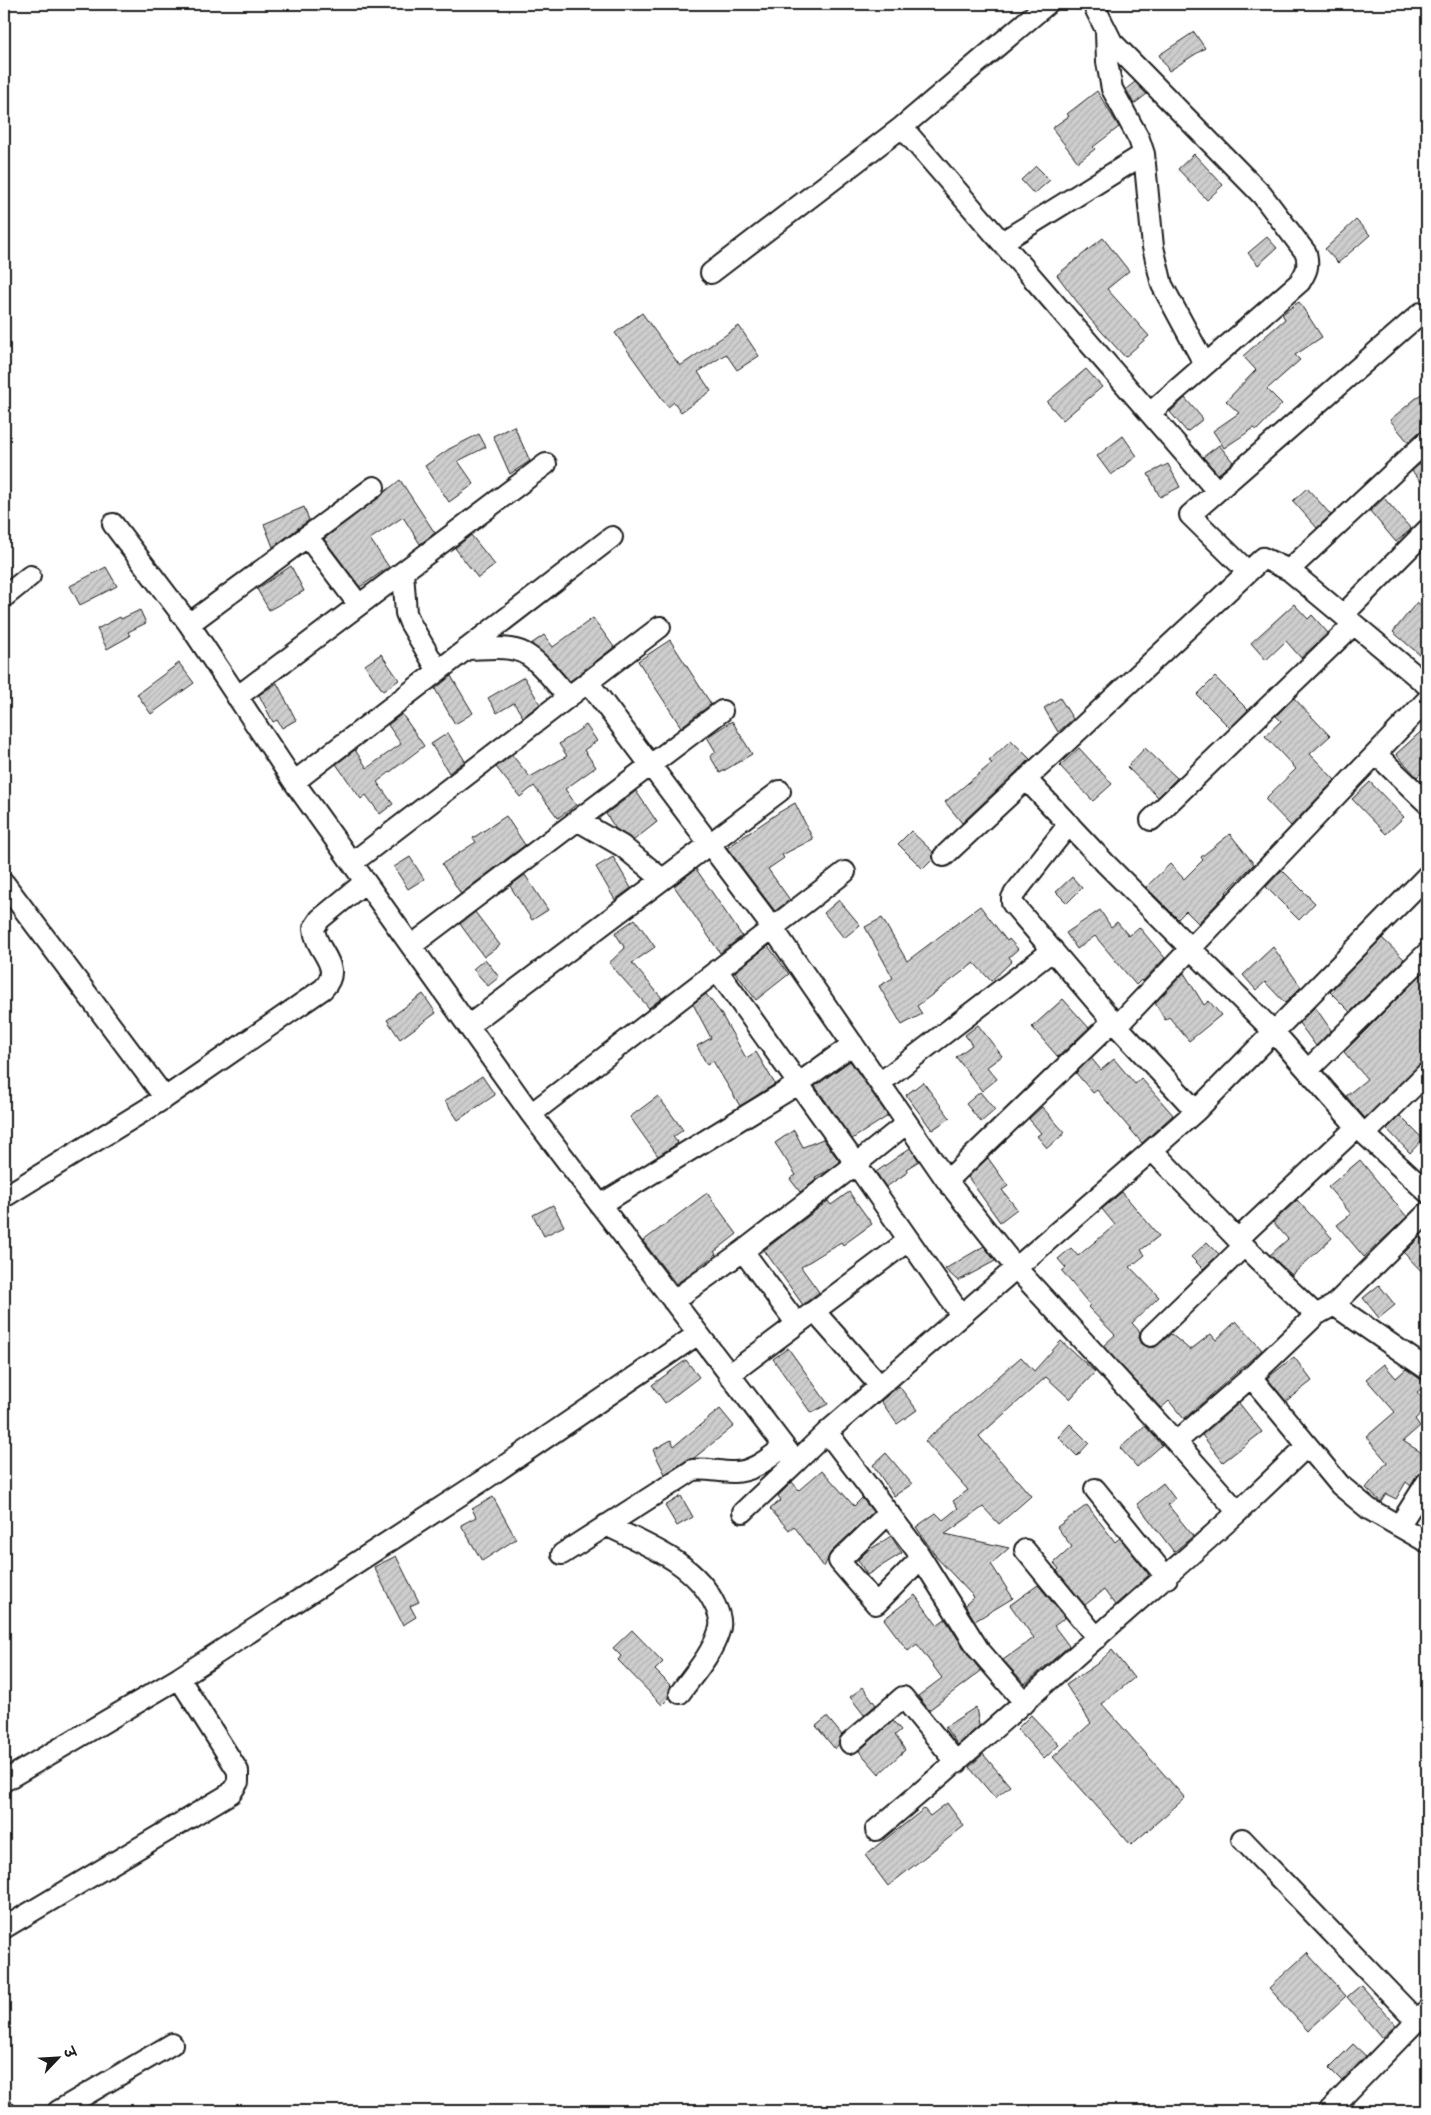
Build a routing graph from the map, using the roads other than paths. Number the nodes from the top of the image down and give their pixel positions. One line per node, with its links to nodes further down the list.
1 (1047, 4): 4 (street)
2 (1093, 4): 3 (street)
3 (1106, 32): 5 (street); 9 (street)
4 (902, 127): 6 (street); 7 (street)
5 (1144, 154): 6 (street); 9 (street)
6 (1002, 242): 10 (street)
7 (711, 273)
8 (1422, 313): 14 (street)
9 (1205, 365): 10 (street)
10 (1150, 413): 14 (street)
11 (1427, 442): 19 (street)
12 (546, 464): 20 (street)
13 (374, 487): 17 (street)
14 (1217, 491): 21 (street)
15 (114, 524): 26 (street)
16 (1427, 530): 25 (street)
17 (307, 536): 24 (street); 26 (street)
18 (612, 537): 28 (street)
19 (1289, 570): 21 (street); 25 (street)
20 (403, 572): 24 (street); 29 (street)
21 (1248, 572): 38 (street)
22 (30, 576): 23 (street)
23 (4, 597)
24 (359, 605): 32 (street)
25 (1348, 620): 30 (street); 43 (street)
26 (189, 624): 32 (street)
27 (660, 627): 31 (street)
28 (466, 649): 29 (street); 33 (street)
29 (438, 670): 39 (street)
30 (1424, 677)
31 (588, 682): 33 (street); 37 (street)
32 (237, 697): 39 (street)
33 (568, 697): 47 (street)
34 (1427, 700): 36 (street)
35 (722, 711): 37 (street)
36 (1376, 754): 41 (street); 55 (street)
37 (650, 764): 42 (street); 45 (street)
38 (1026, 779): 44 (street); 46 (street)
39 (294, 782): 47 (street)
40 (780, 791): 45 (street)
41 (1427, 803)
42 (577, 820): 50 (street); 54 (street)
43 (1151, 820)
44 (1069, 824): 55 (street); 56 (street)
45 (710, 843): 50 (street); 53 (street)
46 (944, 856)
47 (352, 863): 51 (street)
48 (845, 872): 53 (street)
49 (1427, 876): 61 (street)
50 (662, 879): 60 (street)
51 (365, 882): 54 (street); 67 (street)
52 (4, 883): 67 (street)
53 (772, 927): 58 (street); 62 (street)
54 (411, 946): 60 (street)
55 (1190, 948): 59 (street); 61 (street)
56 (1053, 950): 59 (street); 65 (street)
57 (1427, 952): 63 (street)
58 (717, 970): 66 (street); 69 (street)
59 (1115, 1023): 68 (street); 74 (street)
60 (468, 1026): 69 (street)
61 (1274, 1032): 63 (street); 68 (street)
62 (853, 1044): 65 (street); 66 (street)
63 (1308, 1070): 71 (street)
64 (1427, 1073): 71 (street)
65 (880, 1083): 70 (street)
66 (798, 1084): 73 (street); 77 (street)
67 (166, 1098): 76 (street)
68 (1196, 1110): 72 (street)
69 (531, 1114): 77 (street)
70 (907, 1123): 73 (street); 74 (street)
71 (1361, 1131): 75 (street); 80 (street)
72 (1152, 1150): 80 (street); 82 (street)
73 (856, 1164): 79 (street); 81 (street)
74 (947, 1181): 82 (street)
75 (1427, 1192)
76 (4, 1196)
77 (600, 1205): 83 (street)
78 (1427, 1213): 84 (street)
79 (909, 1240): 85 (street); 86 (street)
80 (1241, 1243): 87 (street); 90 (street)
81 (742, 1251): 83 (street); 88 (street)
82 (1016, 1268): 86 (street); 96 (street)
83 (673, 1301): 89 (street)
84 (1334, 1305): 87 (street); 91 (street)
85 (814, 1311): 88 (street); 94 (street)
86 (962, 1315): 94 (street)
87 (1316, 1315): 93 (street)
88 (797, 1324): 92 (street)
89 (698, 1334): 92 (street); 112 (street)
90 (1151, 1336)
91 (1427, 1369)
92 (729, 1375): 98 (street)
93 (1251, 1377): 96 (street); 97 (street)
94 (880, 1386): 95 (street)
95 (827, 1432): 98 (street); 103 (street)
96 (1176, 1442): 102 (street)
97 (1307, 1446): 102 (street); 105 (street)
98 (790, 1455): 101 (street); 104 (street)
99 (1427, 1482): 105 (street)
100 (1095, 1489): 110 (street)
101 (743, 1512)
102 (1238, 1512): 110 (street)
103 (889, 1513): 109 (street); 109 (street)
104 (606, 1525): 108 (street); 113 (street)
105 (1398, 1526): 106 (street)
106 (1427, 1542)
107 (1025, 1550): 111 (street)
108 (562, 1554)
109 (921, 1558): 114 (street)
110 (1167, 1578): 111 (street)
111 (1097, 1638): 114 (street)
112 (179, 1678): 117 (street); 120 (street)
113 (680, 1693)
114 (1025, 1703): 116 (street)
115 (850, 1743): 116 (street)
116 (957, 1763): 118 (street)
117 (4, 1781)
118 (876, 1830)
119 (1242, 1839): 121 (street)
120 (4, 1928)
121 (1422, 2015): 124 (street)
122 (172, 2044): 123 (street)
123 (58, 2111)
124 (1329, 2111)

